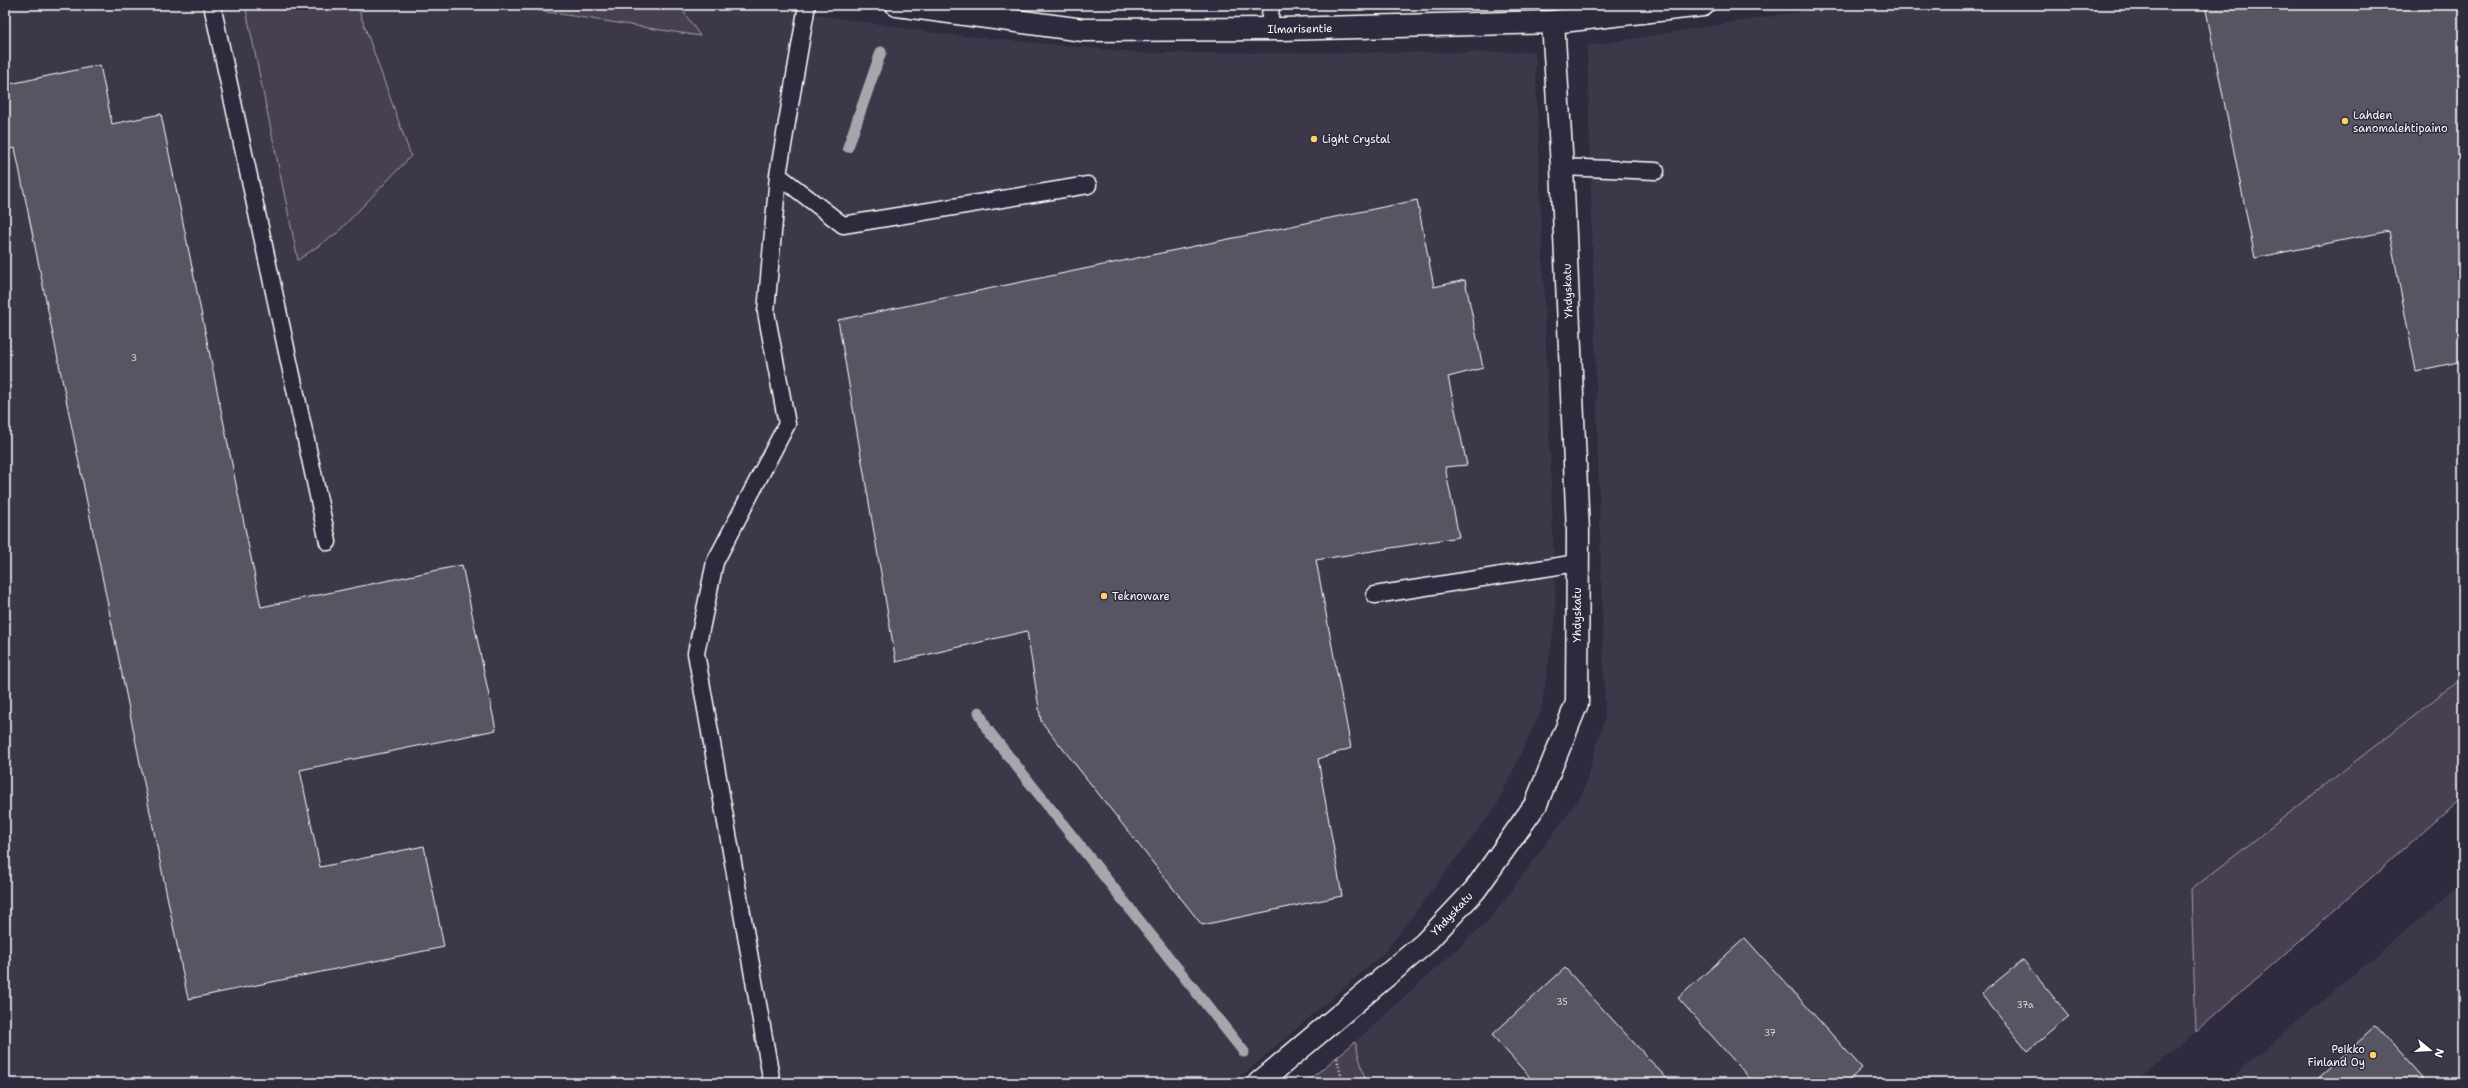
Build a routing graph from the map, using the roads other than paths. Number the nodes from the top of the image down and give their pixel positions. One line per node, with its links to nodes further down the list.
1 (212, 5): 12 (lane)
2 (807, 5): 10 (lane)
3 (897, 5): 7 (street, Ilmarisentie)
4 (1271, 5): 7 (lane)
5 (1703, 5): 6 (street, Ilmarisentie)
6 (1553, 22): 7 (street, Ilmarisentie); 8 (street, Yhdyskatu)
7 (1269, 29)
8 (1562, 167): 9 (lane); 13 (street, Yhdyskatu)
9 (1656, 171)
10 (778, 175): 11 (lane); 15 (lane)
11 (1088, 185)
12 (328, 542)
13 (1577, 563): 14 (lane); 16 (street, Yhdyskatu)
14 (1375, 595)
15 (772, 1083)
16 (1258, 1083)

